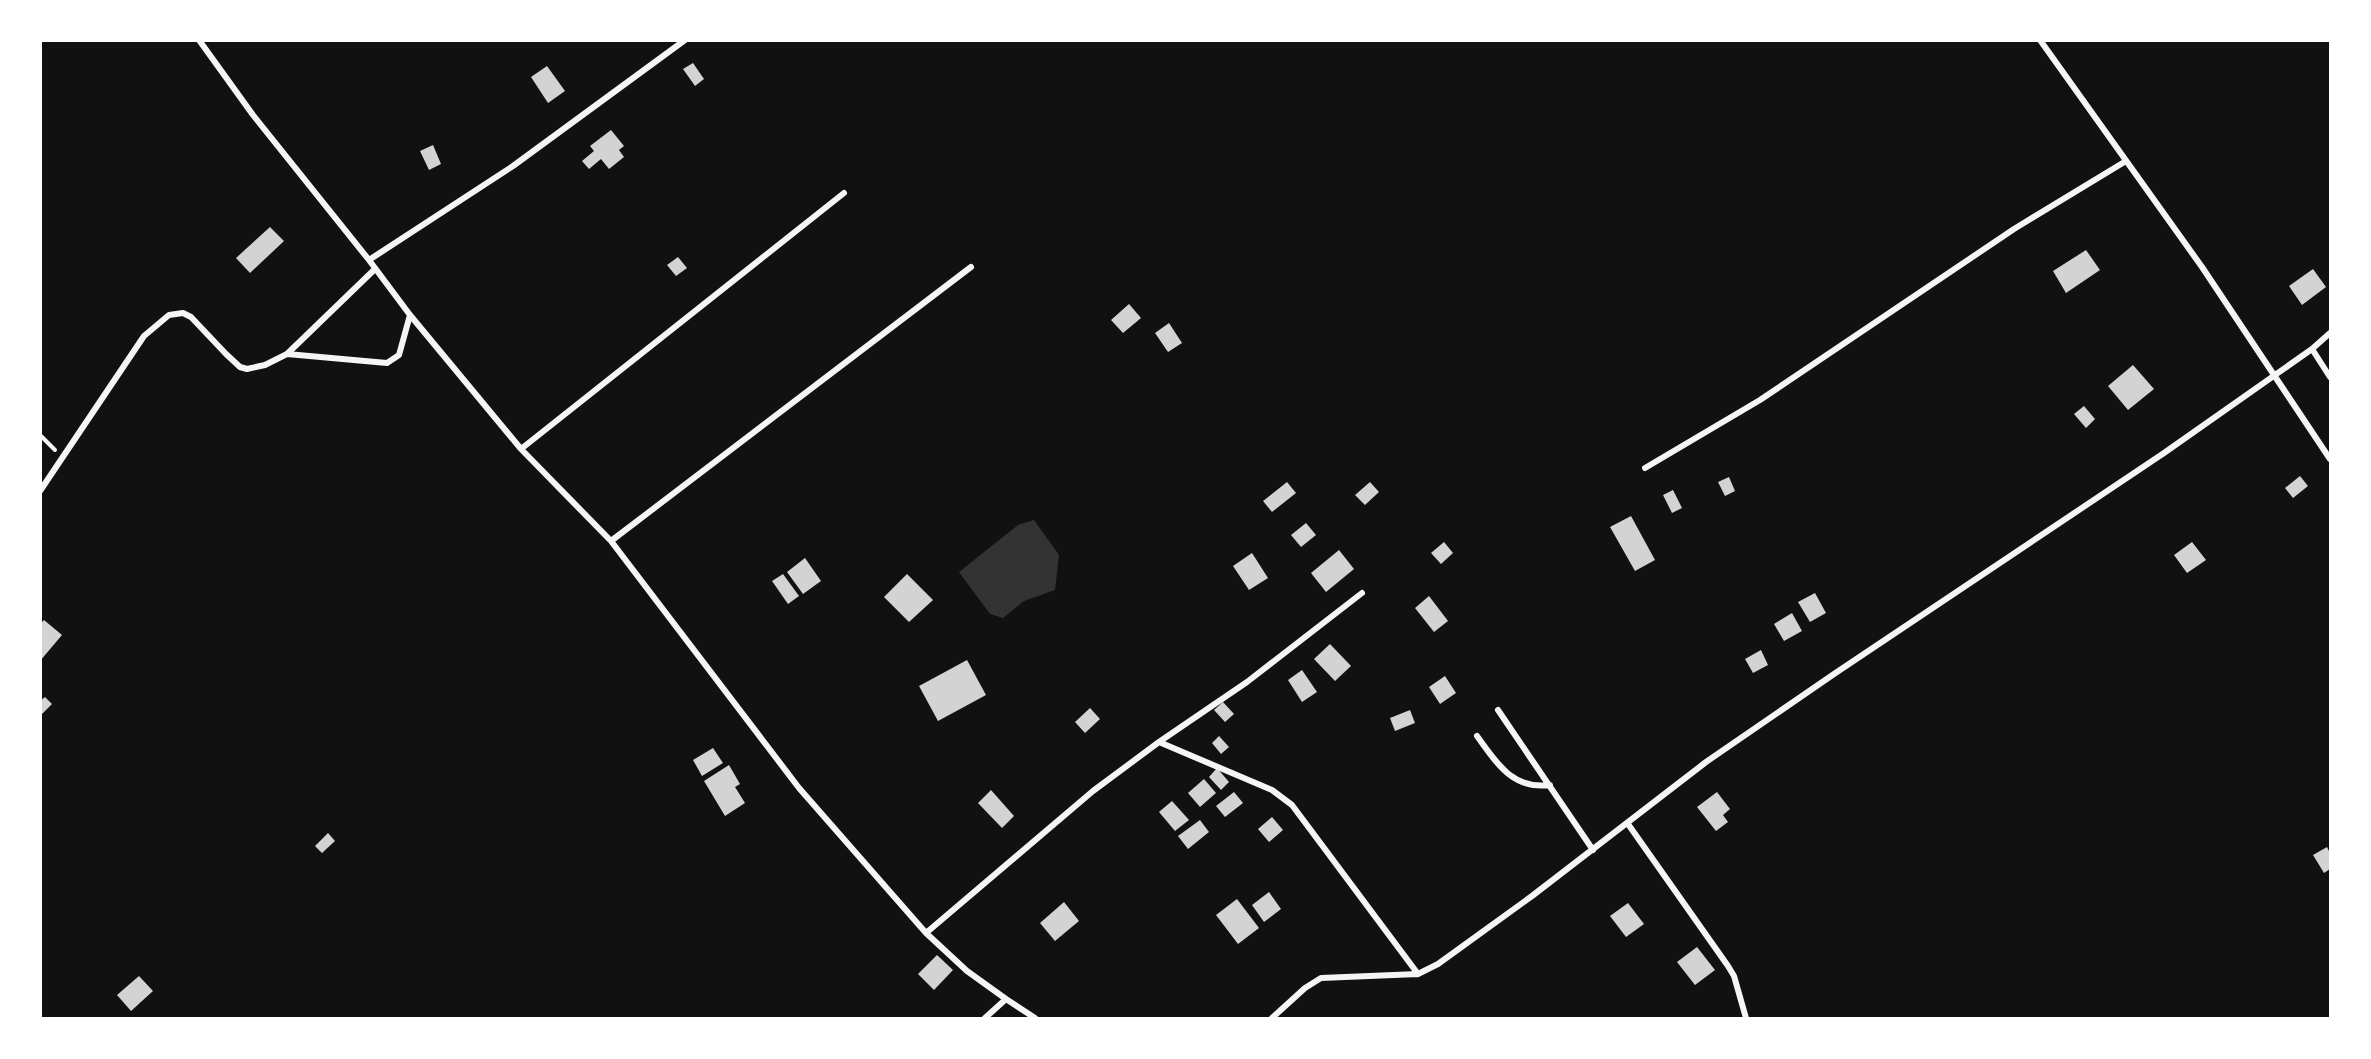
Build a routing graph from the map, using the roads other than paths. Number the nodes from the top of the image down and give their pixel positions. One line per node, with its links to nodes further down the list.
1 (199, 40): 6 (street)
2 (686, 40): 6 (street)
3 (2040, 40): 4 (street)
4 (2126, 161): 13 (street); 17 (street)
5 (844, 194): 15 (street)
6 (369, 260): 8 (street)
7 (971, 267): 19 (street)
8 (375, 269): 9 (street); 12 (street)
9 (410, 315): 12 (street); 15 (street)
10 (2331, 333): 11 (street)
11 (2312, 349): 13 (street); 14 (street)
12 (287, 354): 18 (street)
13 (2273, 375): 16 (street); 25 (street)
14 (2331, 377)
15 (521, 449): 19 (street)
16 (2331, 459)
17 (1645, 468)
18 (40, 491)
19 (611, 541): 27 (street)
20 (1362, 593): 23 (street)
21 (1498, 710): 24 (street)
22 (1477, 736): 24 (street)
23 (1159, 742): 27 (street); 28 (street)
24 (1550, 785): 26 (street)
25 (1628, 824): 26 (street); 33 (street)
26 (1593, 850): 28 (street)
27 (926, 933): 29 (street)
28 (1418, 974): 32 (street)
29 (1006, 999): 30 (street); 31 (street)
30 (985, 1018)
31 (1035, 1018)
32 (1272, 1018)
33 (1746, 1018)

